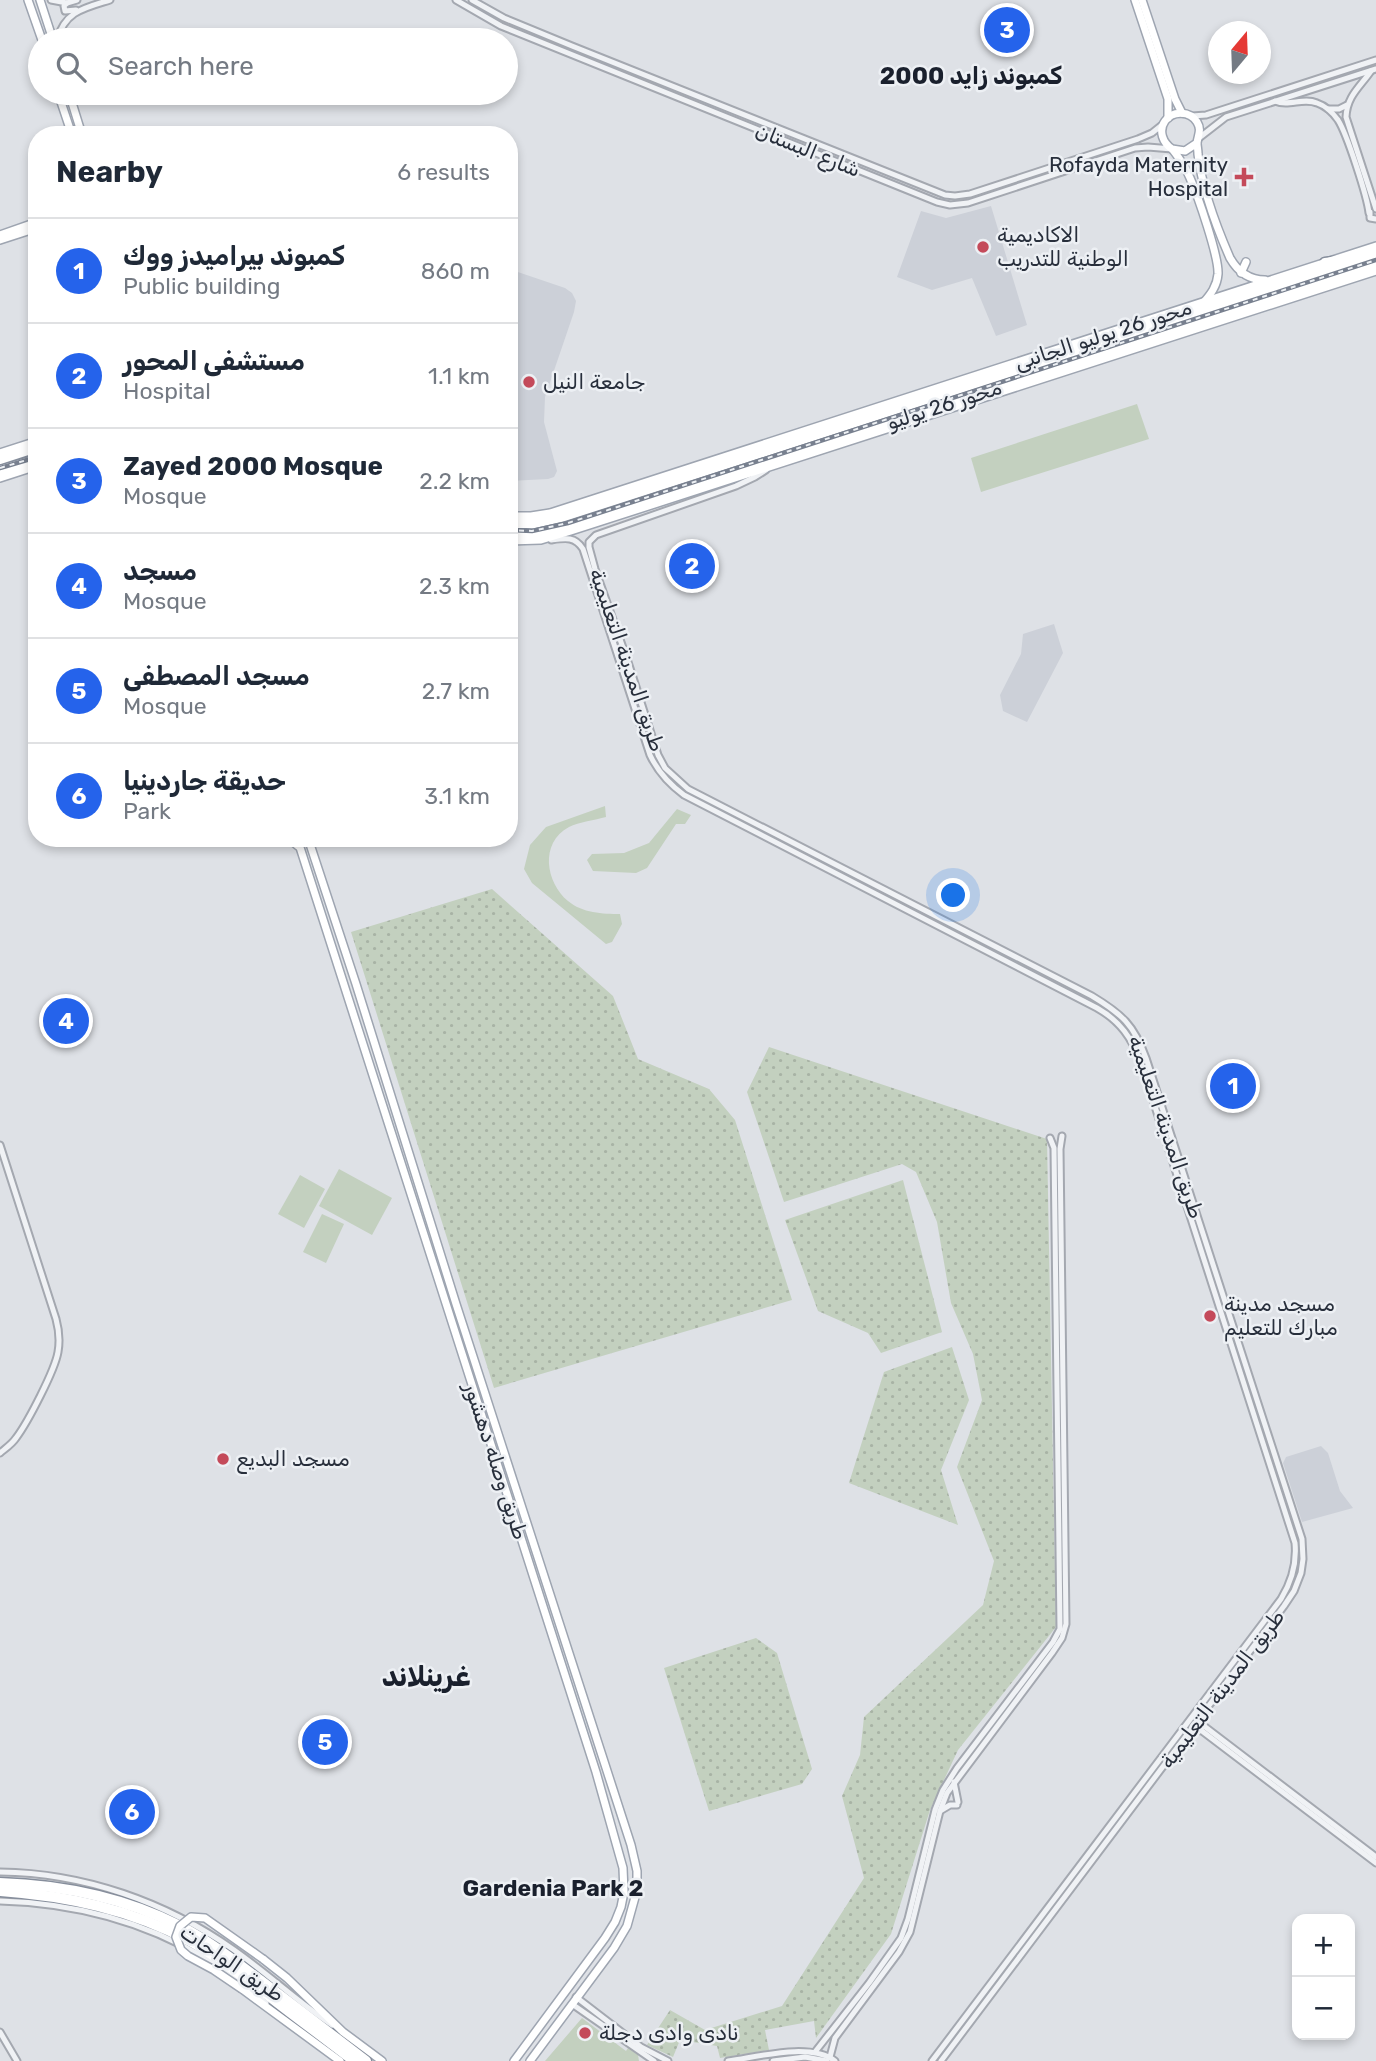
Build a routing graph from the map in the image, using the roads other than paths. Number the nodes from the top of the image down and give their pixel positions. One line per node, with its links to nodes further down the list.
1 (28, 0): 12 (main road)
2 (40, 0): 13 (main road)
3 (51, 0): 10 (street)
4 (78, 0): 10 (street)
5 (110, 0): 11 (street)
6 (456, 0): 15 (street, شارع البستان)
7 (472, 0): 19 (street, شارع البستان)
8 (1135, 0): 16 (main road)
9 (1142, 0): 16 (main road)
10 (67, 3): 11 (street)
11 (78, 11): 14 (street)
12 (38, 28)
13 (50, 28)
14 (61, 28)
15 (506, 28)
16 (1149, 31): 32 (main road); 34 (main road)
17 (518, 33): 21 (street, شارع البستان)
18 (1376, 60): 24 (street)
19 (611, 62): 20 (street, شارع البستان); 21 (street)
20 (622, 66): 23 (street); 35 (street, شارع البستان)
21 (607, 69): 23 (street, شارع البستان)
22 (1374, 70): 25 (street); 27 (street)
23 (622, 75): 42 (street, شارع البستان)
24 (1296, 86): 25 (street); 33 (street)
25 (1298, 94): 26 (street)
26 (1275, 101): 30 (street); 41 (street)
27 (1347, 104): 30 (street); 49 (street)
28 (62, 105): 37 (main road)
29 (73, 105): 38 (main road)
30 (1328, 109): 49 (street)
31 (756, 112): 35 (street)
32 (1182, 113): 33 (main road); 34 (main road)
33 (1191, 116): 41 (main road)
34 (1168, 118): 36 (main road)
35 (754, 119): 39 (street, شارع البستان)
36 (1163, 125): 40 (street, شارع البستان); 46 (main road)
37 (69, 126)
38 (79, 126)
39 (790, 134): 42 (street); 43 (street, شارع البستان)
40 (1138, 139): 45 (street); 53 (street, شارع البستان)
41 (1198, 140): 46 (main road); 66 (main road)
42 (785, 141): 47 (street, شارع البستان)
43 (812, 142): 47 (street); 48 (street, شارع البستان)
44 (839, 145): 48 (street)
45 (1141, 147): 46 (street, شارع البستان); 52 (street, شارع البستان)
46 (1172, 149): 69 (main road)
47 (809, 150): 52 (street, شارع البستان)
48 (836, 152): 50 (street, شارع البستان)
49 (1354, 154): 54 (street)
50 (870, 166): 52 (street); 53 (street, شارع البستان)
51 (1003, 174): 53 (street)
52 (869, 175)
53 (1012, 180)
54 (1370, 204): 55 (street); 56 (street)
55 (1376, 210): 56 (street)
56 (1369, 213): 57 (street)
57 (1375, 220): 59 (street)
58 (28, 226): 61 (main road)
59 (1376, 228)
60 (28, 230): 61 (main road)
61 (0, 237)
62 (1376, 251): 64 (highway); 75 (highway, محور 26 يوليو)
63 (1246, 262): 68 (main road)
64 (1325, 263): 70 (main road, محور 26 يوليو الجانبى)
65 (1376, 265): 73 (highway, محور 26 يوليو)
66 (1234, 266): 68 (main road); 69 (main road)
67 (1376, 271): 74 (main road, محور 26 يوليو الجانبى)
68 (1241, 273): 70 (main road)
69 (1215, 274): 71 (main road)
70 (1275, 279): 71 (main road, محور 26 يوليو الجانبى)
71 (1201, 304): 72 (main road, محور 26 يوليو الجانبى)
72 (1176, 312): 75 (highway); 78 (main road, محور 26 يوليو الجانبى)
73 (1212, 319): 74 (highway); 76 (highway, محور 26 يوليو)
74 (1228, 320): 76 (main road, محور 26 يوليو الجانبى)
75 (1111, 340): 77 (highway, محور 26 يوليو)
76 (1071, 367): 79 (highway, محور 26 يوليو); 85 (main road, محور 26 يوليو الجانبى)
77 (976, 383): 78 (highway); 79 (highway, محور 26 يوليو)
78 (950, 384): 95 (main road, محور 26 يوليو الجانبى)
79 (929, 404): 80 (highway, محور 26 يوليو)
80 (910, 410): 82 (highway, محور 26 يوليو); 94 (highway, محور 26 يوليو)
81 (28, 444): 84 (main road)
82 (819, 445): 85 (highway); 91 (highway, محور 26 يوليو)
83 (28, 450): 86 (highway)
84 (0, 453)
85 (809, 455): 88 (main road, محور 26 يوليو الجانبى)
86 (0, 459)
87 (28, 463): 90 (highway)
88 (768, 468): 92 (main road, محور 26 يوليو الجانبى); 101 (street, طريق المدينة التعليمية)
89 (28, 469): 93 (main road)
90 (0, 471)
91 (737, 472): 92 (highway); 98 (highway, محور 26 يوليو)
92 (751, 474): 99 (main road, محور 26 يوليو الجانبى)
93 (0, 478)
94 (653, 487): 95 (highway); 97 (highway, محور 26 يوليو)
95 (628, 488): 96 (main road, محور 26 يوليو الجانبى)
96 (518, 516)
97 (518, 523)
98 (518, 535)
99 (541, 540): 100 (main road, محور 26 يوليو الجانبى); 101 (street, طريق المدينة التعليمية)
100 (518, 541)
101 (593, 570): 102 (street, طريق المدينة التعليمية); 103 (street, طريق المدينة التعليمية)
102 (624, 650): 103 (street); 110 (street, طريق المدينة التعليمية)
103 (617, 652): 111 (street, طريق المدينة التعليمية)
104 (311, 847): 106 (main road, طريق وصله دهشور)
105 (300, 849): 107 (main road, طريق وصله دهشور)
106 (348, 963): 107 (main road); 108 (main road, طريق وصله دهشور)
107 (338, 966): 109 (main road, طريق وصله دهشور)
108 (356, 984): 109 (main road); 116 (main road, طريق وصله دهشور)
109 (345, 987): 117 (main road, طريق وصله دهشور)
110 (1166, 1120): 111 (street); 119 (street, طريق المدينة التعليمية)
111 (1158, 1122): 121 (street, طريق المدينة التعليمية)
112 (1062, 1136): 125 (street)
113 (1051, 1138): 125 (street)
114 (1, 1143): 124 (street)
115 (0, 1155): 124 (street)
116 (456, 1304): 117 (main road); 118 (main road, طريق وصله دهشور)
117 (447, 1305): 120 (main road, طريق وصله دهشور)
118 (462, 1320): 120 (main road); 131 (main road, طريق وصله دهشور)
119 (1233, 1321): 121 (street); 122 (street, طريق المدينة التعليمية)
120 (453, 1324): 132 (main road, طريق وصله دهشور)
121 (1225, 1324): 123 (street, طريق المدينة التعليمية)
122 (1249, 1375): 123 (street); 127 (street, طريق المدينة التعليمية)
123 (1242, 1378): 126 (street, طريق المدينة التعليمية)
124 (0, 1451)
125 (1062, 1525): 128 (street)
126 (1224, 1673): 127 (street); 133 (street, طريق المدينة التعليمية)
127 (1231, 1678): 129 (street, طريق المدينة التعليمية)
128 (1005, 1709): 135 (street); 151 (street)
129 (1201, 1718): 130 (street, طريق المدينة التعليمية); 139 (street)
130 (1193, 1729): 134 (street, طريق المدينة التعليمية); 140 (street)
131 (607, 1769): 132 (main road); 136 (main road, طريق وصله دهشور)
132 (596, 1772): 137 (main road, طريق وصله دهشور)
133 (1149, 1774): 134 (street); 145 (street, طريق المدينة التعليمية)
134 (1155, 1778): 145 (street, طريق المدينة التعليمية)
135 (954, 1782): 138 (street); 138 (street)
136 (612, 1787): 137 (main road); 146 (main road, طريق وصله دهشور)
137 (602, 1790): 159 (main road, طريق وصله دهشور)
138 (940, 1811): 153 (street)
139 (1376, 1857)
140 (1376, 1863)
141 (0, 1872): 149 (street)
142 (0, 1881): 157 (highway, طريق الواحات)
143 (0, 1891): 156 (highway, طريق الواحات)
144 (0, 1901): 150 (street)
145 (1016, 1956): 164 (street, طريق المدينة التعليمية); 165 (street, طريق المدينة التعليمية)
146 (574, 2001): 147 (street); 160 (main road, طريق وصله دهشور)
147 (603, 2022): 161 (street); 162 (street)
148 (0, 2032): 154 (street)
149 (343, 2032): 150 (main road, bridge); 158 (main road)
150 (313, 2040): 155 (main road)
151 (814, 2052): 152 (street); 153 (street)
152 (772, 2059): 153 (street); 163 (street)
153 (831, 2060)
154 (17, 2061)
155 (340, 2061)
156 (354, 2061)
157 (366, 2061)
158 (382, 2061)
159 (514, 2061)
160 (530, 2061)
161 (654, 2061)
162 (668, 2061)
163 (728, 2061)
164 (932, 2061)
165 (941, 2061)

